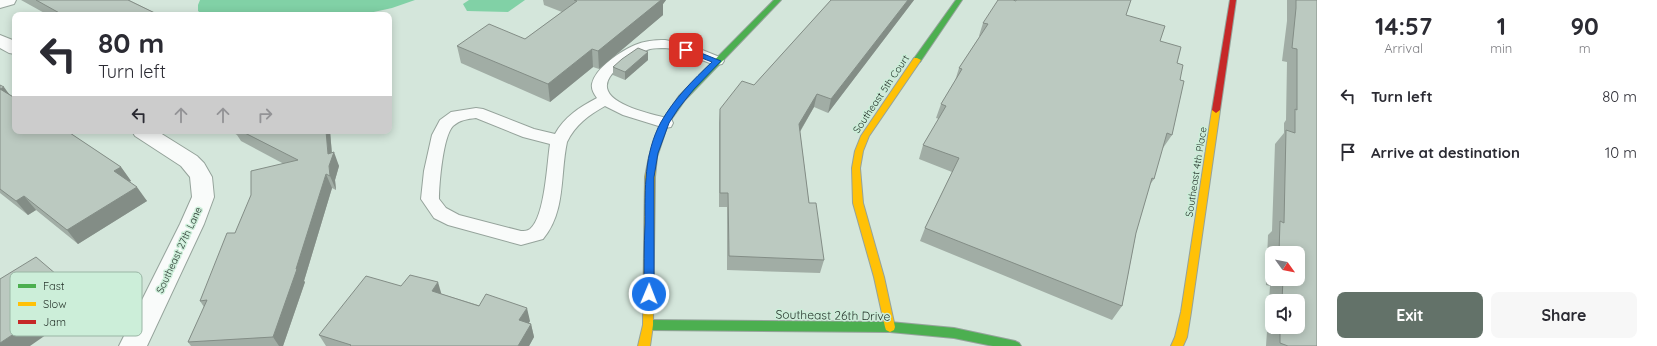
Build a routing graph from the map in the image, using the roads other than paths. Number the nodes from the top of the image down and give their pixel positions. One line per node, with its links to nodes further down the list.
1 (8, 0): 5 (street)
2 (778, 0): 8 (street)
3 (959, 0): 15 (street, Southeast 5th Court)
4 (1233, 0): 20 (street, Southeast 4th Place)
5 (0, 3)
6 (0, 40): 7 (street)
7 (12, 48)
8 (717, 61): 9 (lane); 10 (street)
9 (607, 99): 10 (lane); 12 (lane)
10 (664, 123): 13 (street)
11 (147, 134): 14 (street, Southeast 27th Lane)
12 (559, 141): 12 (lane)
13 (648, 325): 15 (street, Southeast 26th Drive); 18 (street)
14 (142, 327)
15 (890, 327): 19 (street, Southeast 26th Drive)
16 (138, 336): 17 (street, Southeast 27th Lane)
17 (133, 346)
18 (644, 346)
19 (1015, 346)
20 (1177, 346)

